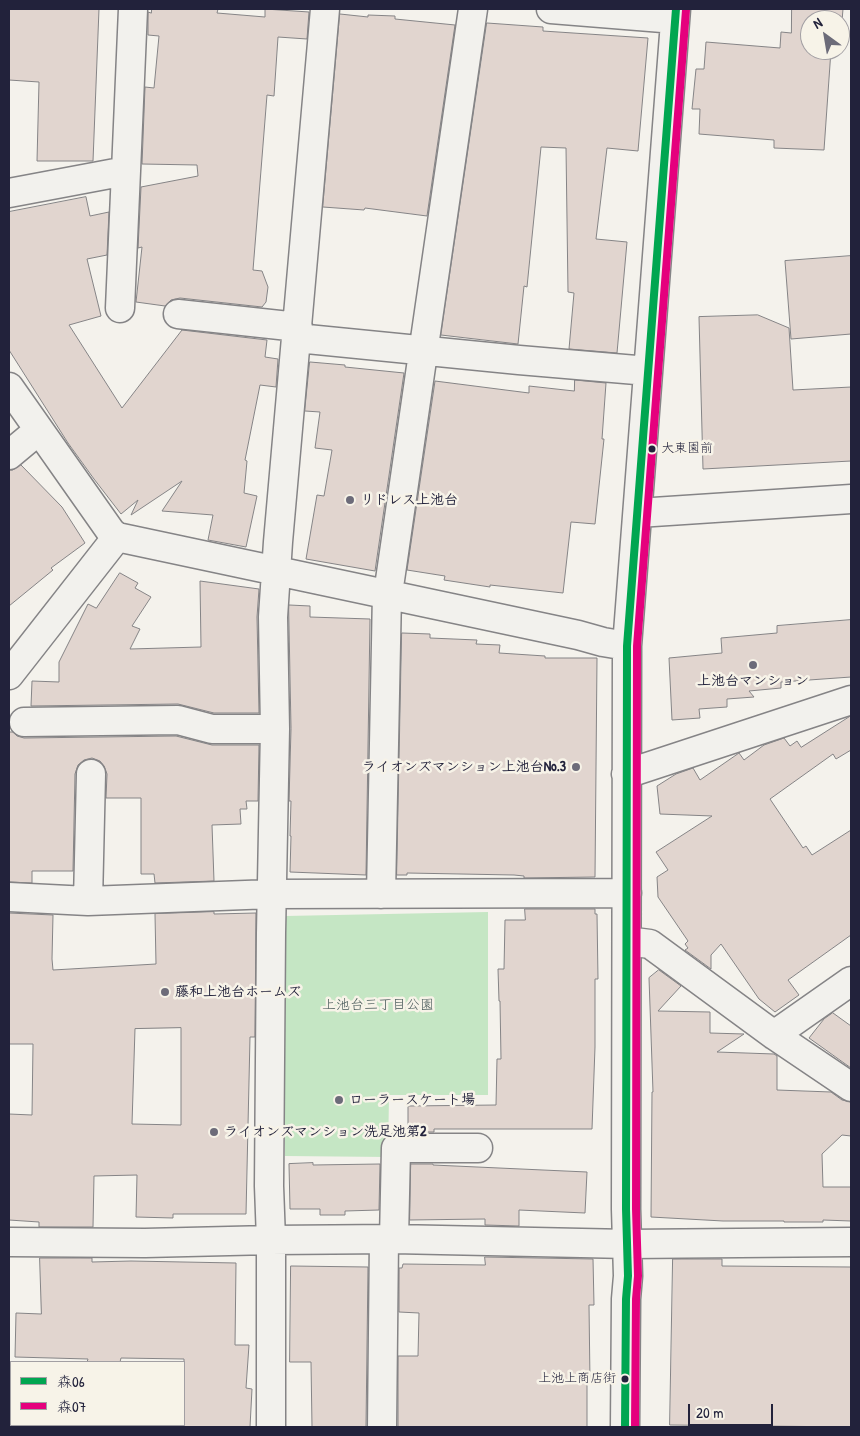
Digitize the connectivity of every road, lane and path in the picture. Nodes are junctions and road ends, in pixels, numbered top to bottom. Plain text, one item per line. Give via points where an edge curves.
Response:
1 (133, 9) edge
2 (325, 9) edge
3 (473, 9) edge
4 (551, 9) edge
5 (676, 14) edge
6 (126, 171) junction
7 (9, 193) edge
8 (120, 308) dead end
9 (178, 314) dead end
10 (297, 333) junction
11 (423, 351) junction
12 (648, 371) junction
13 (9, 387) edge
14 (39, 430) junction
15 (9, 455) edge
16 (851, 499) edge
17 (638, 513) junction
18 (117, 537) junction
19 (276, 570) junction
20 (387, 593) junction
21 (627, 646) junction
22 (9, 676) edge
23 (851, 700) edge
24 (24, 722) dead end
25 (275, 729) junction
26 (91, 774) dead end
27 (626, 774) junction
28 (272, 894) junction
29 (381, 894) junction
30 (627, 894) junction
31 (9, 897) edge
32 (88, 901) junction
33 (627, 941) junction
34 (851, 981) edge
35 (774, 1035) junction
36 (851, 1087) edge
37 (478, 1148) dead end
38 (389, 1239) junction
39 (271, 1240) junction
40 (9, 1242) edge
41 (851, 1242) edge
42 (628, 1244) junction
43 (271, 1427) edge
44 (382, 1427) edge
45 (624, 1427) edge

1 - 6 street
2 - 10 street
3 - 11 street
4 - 5 street
5 - 12 street
6 - 7 street
6 - 8 street
9 - 10 street
10 - 11 street
10 - 19 street
11 - 12 street
11 - 20 street
12 - 17 street
13 - 14 street
14 - 15 street
14 - 18 street
16 - 17 street
17 - 21 street
18 - 19 street
18 - 22 street
19 - 20 street
19 - 25 street via 273,617
20 - 21 street
20 - 29 street
21 - 27 street
23 - 27 street
24 - 25 street via 178,720 212,729
25 - 28 street
26 - 32 street
27 - 30 street
28 - 29 street
28 - 32 street
28 - 39 street
29 - 30 street
30 - 33 street
31 - 32 street
33 - 35 street via 650,944
33 - 42 street
34 - 35 street
35 - 36 street
37 - 38 street via 396,1148
38 - 39 street
38 - 42 street
38 - 44 street
39 - 40 street
39 - 43 street
41 - 42 street
42 - 45 street

